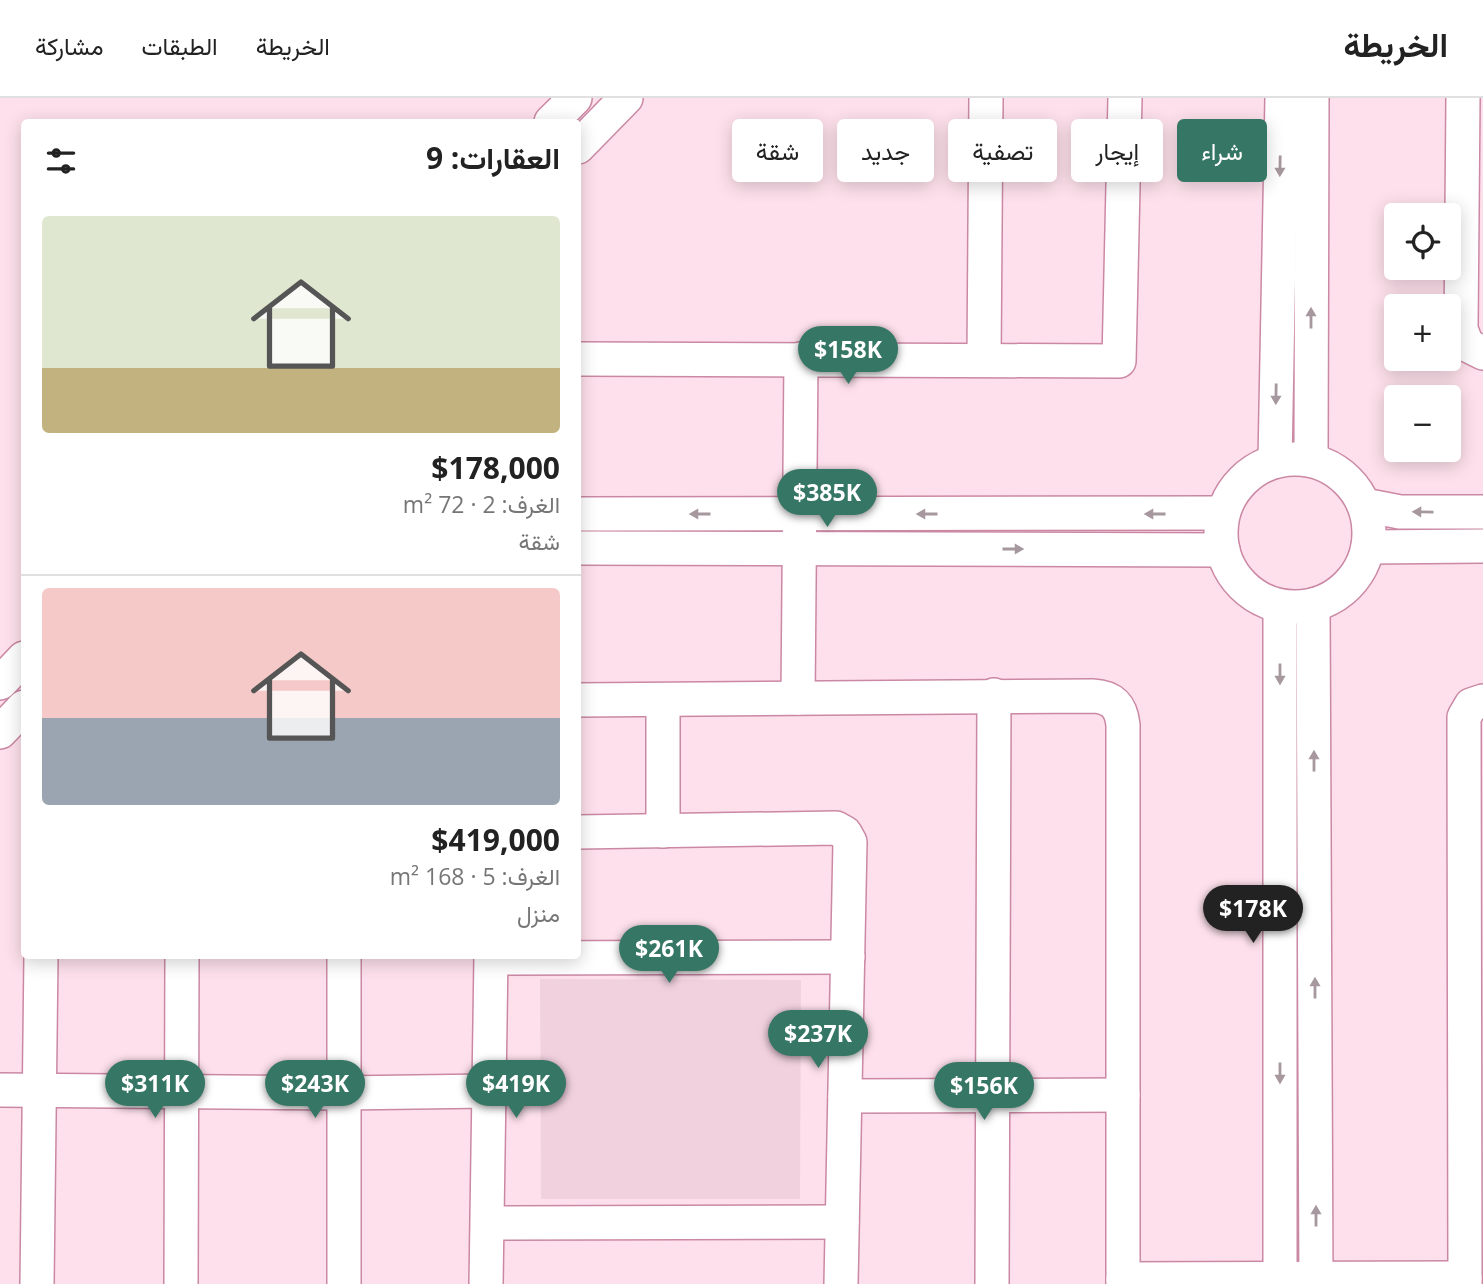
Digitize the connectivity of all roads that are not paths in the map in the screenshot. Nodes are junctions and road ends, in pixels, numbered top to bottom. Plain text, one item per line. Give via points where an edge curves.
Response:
1 (575, 98) edge
2 (626, 98) edge
3 (986, 98) edge
4 (1125, 98) edge
5 (1282, 98) edge
6 (1312, 98) edge
7 (1464, 98) edge
8 (554, 119) edge
9 (581, 144) edge
10 (1483, 353) edge
11 (581, 359) edge
12 (801, 359) junction
13 (984, 359) junction
14 (1311, 460) junction
15 (1275, 461) junction
16 (1364, 505) junction
17 (1483, 512) edge
18 (1223, 513) junction
19 (581, 514) edge
20 (800, 514) junction
21 (1483, 546) edge
22 (1368, 547) junction
23 (581, 548) edge
24 (800, 548) junction
25 (1223, 550) junction
26 (1314, 605) junction
27 (1280, 606) junction
28 (994, 695) junction
29 (799, 698) junction
30 (581, 700) edge
31 (663, 700) junction
32 (1483, 701) edge
33 (21, 710) edge
34 (0, 732) edge
35 (663, 831) junction
36 (581, 832) edge
37 (1474, 838) edge
38 (581, 957) edge
39 (848, 957) junction
40 (41, 959) edge
41 (182, 959) edge
42 (344, 959) edge
43 (491, 959) edge
44 (40, 1089) junction
45 (0, 1090) edge
46 (182, 1091) junction
47 (489, 1091) junction
48 (342, 1093) junction
49 (993, 1095) junction
50 (1124, 1095) junction
51 (845, 1096) junction
52 (842, 1222) junction
53 (488, 1223) junction
54 (1474, 1233) edge
55 (1280, 1281) edge
56 (1316, 1281) edge
57 (1465, 1281) edge
58 (1123, 1282) edge
59 (37, 1284) edge
60 (181, 1284) edge
61 (344, 1284) edge
62 (486, 1284) edge
63 (841, 1284) edge
64 (992, 1284) edge

1 - 8 street
2 - 9 street
3 - 13 street
4 - 13 street via 1119,361
5 -> 15 street
14 -> 6 street
7 - 10 street via 1461,329 1467,345
11 - 12 street
12 - 13 street
12 - 20 street
14 - 15 street
14 - 16 street via 1343,476
15 - 18 street via 1248,475
17 -> 16 street via 1411,512
16 - 22 street
18 -> 20 street
18 - 25 street
20 -> 19 street
20 - 24 street
21 - 22 street
22 - 26 street via 1355,578
23 - 24 street
24 -> 25 street
24 - 29 street
25 - 27 street via 1238,580 1264,601
26 - 27 street
56 -> 26 street
27 -> 55 street
28 - 29 street
28 - 49 street
28 - 50 street via 1105,696 1122,713
29 - 31 street
30 - 31 street
31 - 35 street
32 - 37 street via 1471,705 1464,717
33 - 34 street
35 - 36 street
35 - 39 street via 836,828 845,833 850,842
37 - 54 street
38 - 39 street
39 - 51 street
40 - 44 street
41 - 46 street
42 - 48 street
43 - 47 street
44 - 45 street
44 - 46 street
44 - 59 street
46 - 48 street
46 - 60 street
47 - 48 street
47 - 53 street
48 - 61 street
49 - 50 street
49 - 51 street
49 - 64 street
50 - 58 street
51 - 52 street
52 - 53 street
52 - 63 street
53 - 62 street
54 - 57 street
55 - 56 street
55 - 58 street
56 - 57 street

